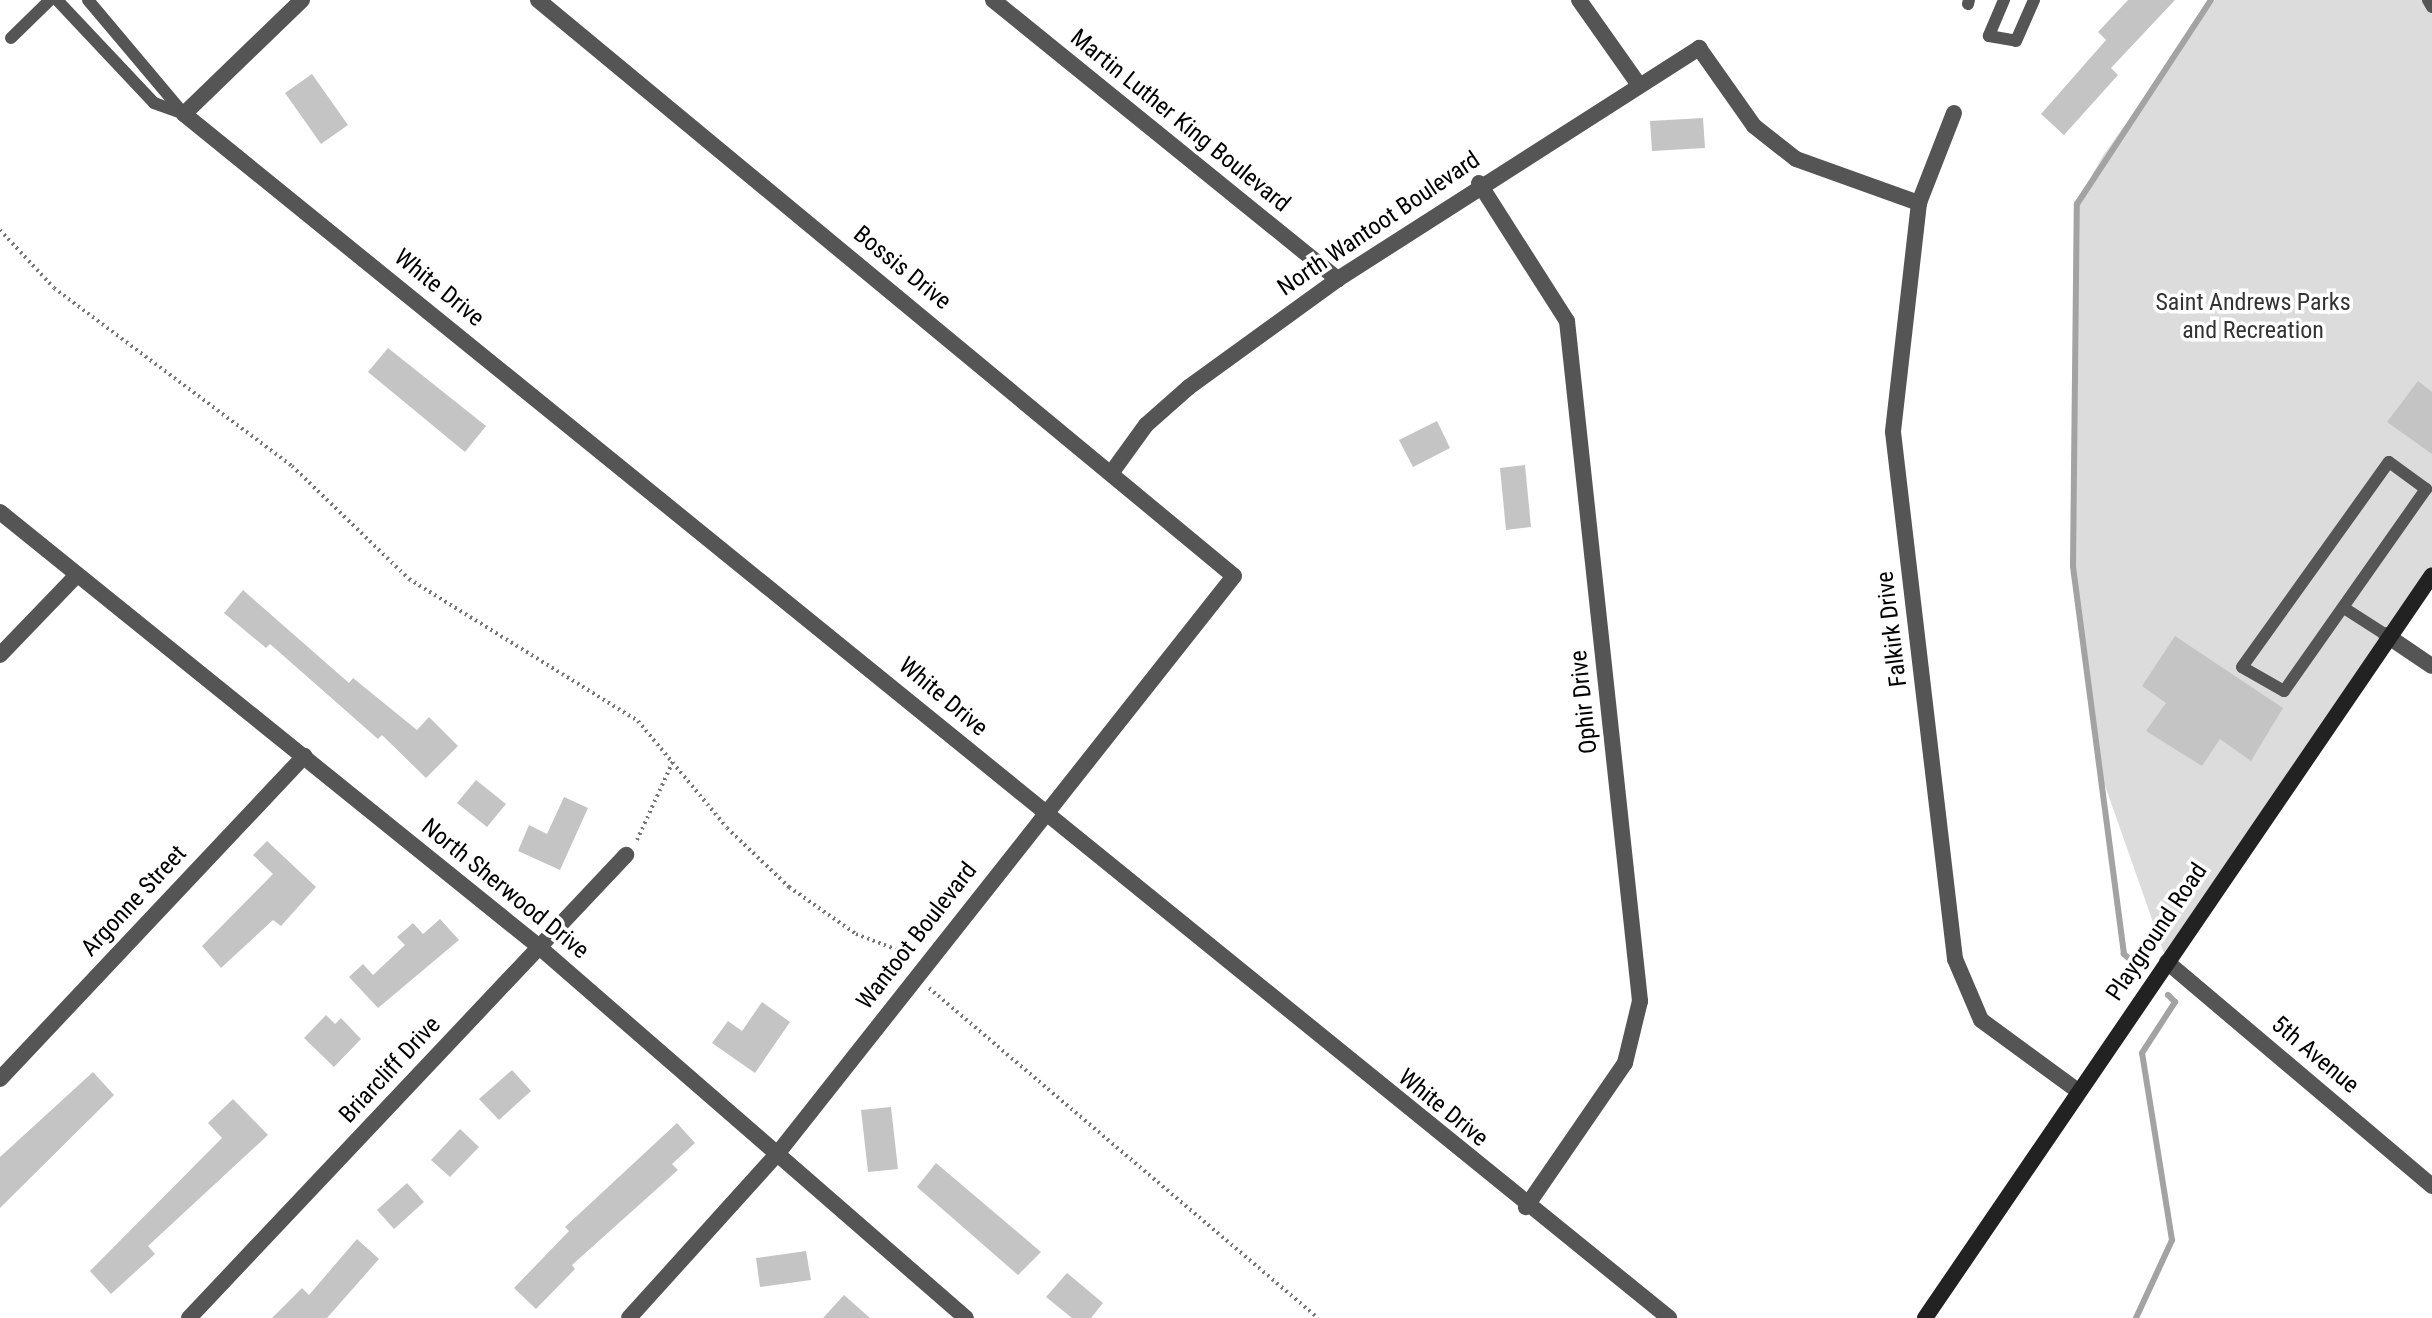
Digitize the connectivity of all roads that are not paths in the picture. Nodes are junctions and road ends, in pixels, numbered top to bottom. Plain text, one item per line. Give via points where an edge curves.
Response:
1 (50, 0) edge
2 (57, 0) edge
3 (88, 0) edge
4 (302, 0) edge
5 (538, 0) edge
6 (993, 0) edge
7 (1579, 0) edge
8 (2004, 0) edge
9 (2034, 0) edge
10 (2428, 0) edge
11 (2432, 7) edge
12 (11, 38) dead end
13 (1639, 85) junction
14 (1954, 113) dead end
15 (184, 114) junction
16 (1479, 183) junction
17 (1919, 203) junction
18 (1338, 279) junction
19 (1112, 472) junction
20 (0, 512) edge
21 (77, 575) junction
22 (2432, 575) edge
23 (1234, 576) joint
24 (2344, 608) junction
25 (2386, 635) junction
26 (0, 655) edge
27 (2432, 666) edge
28 (304, 756) junction
29 (1043, 812) junction
30 (626, 855) road end
31 (538, 946) junction
32 (2167, 962) junction
33 (0, 1079) edge
34 (2078, 1091) junction
35 (778, 1153) junction
36 (2432, 1186) edge
37 (1526, 1207) junction
38 (189, 1318) edge
39 (629, 1318) edge
40 (966, 1318) edge
41 (1669, 1318) edge
42 (1925, 1318) edge

1 - 12 lane
2 - 15 lane via 154,103
3 - 15 lane
4 - 15 street
5 - 19 street, Bossis Drive
6 - 18 street, Martin Luther King Boulevard
7 - 13 street
8 - 9 lane via 1989,36 2016,41
10 - 11 lane
13 - 16 street, North Wantoot Boulevard
13 - 17 street, North Wantoot Boulevard via 1699,48 1754,126 1796,159
14 - 17 street, Falkirk Drive
15 - 29 street, White Drive via 804,611
16 - 18 street, North Wantoot Boulevard
16 - 37 street, Ophir Drive via 1567,321 1640,1001 1625,1063
17 - 34 street, Falkirk Drive via 1893,432 1955,959 1981,1020
18 - 19 street, North Wantoot Boulevard via 1189,387 1146,425
19 - 23 street, Bossis Drive
20 - 21 street, North Sherwood Drive
21 - 26 street
21 - 28 street, North Sherwood Drive
22 - 25 main road, Playground Road
23 - 29 street, Wantoot Boulevard
24 - 24 lane via 2426,489 2389,462 2242,667 2284,691
24 - 25 lane
25 - 27 street
25 - 32 main road, Playground Road
28 - 31 street, North Sherwood Drive
28 - 33 street, Argonne Street
29 - 35 street, Wantoot Boulevard
29 - 37 street, White Drive
30 - 31 street, Briarcliff Drive
31 - 35 street, North Sherwood Drive
31 - 38 street, Briarcliff Drive
32 - 34 main road, Playground Road
32 - 36 street, 5th Avenue
34 - 42 main road, Playground Road
35 - 39 street, Wantoot Boulevard
35 - 40 street, North Sherwood Drive
37 - 41 street, White Drive

